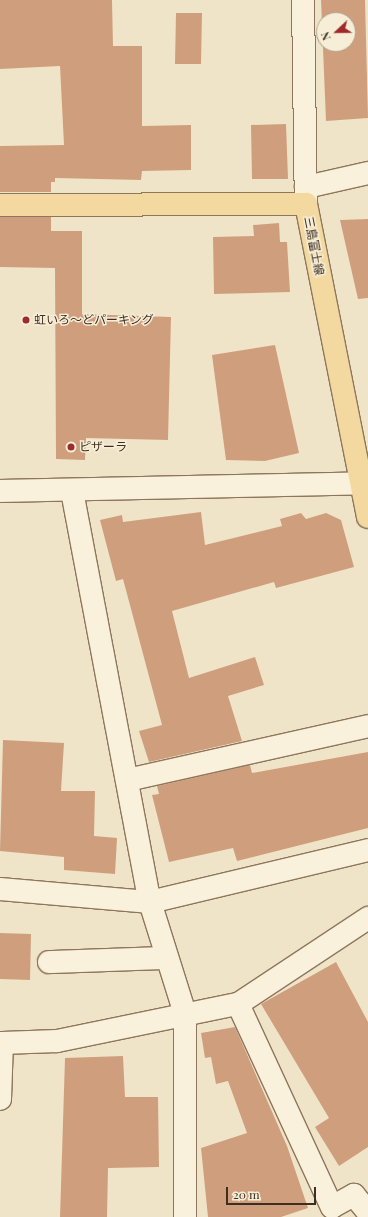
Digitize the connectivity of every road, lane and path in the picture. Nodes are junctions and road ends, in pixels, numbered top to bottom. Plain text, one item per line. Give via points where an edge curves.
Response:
1 (303, 0) edge
2 (368, 173) edge
3 (306, 196) junction
4 (0, 205) edge
5 (365, 483) edge
6 (0, 491) edge
7 (72, 491) junction
8 (368, 517) edge
9 (368, 726) edge
10 (127, 780) junction
11 (368, 850) edge
12 (0, 889) edge
13 (150, 902) junction
14 (368, 918) edge
15 (166, 958) junction
16 (49, 962) dead end
17 (238, 1004) junction
18 (185, 1014) junction
19 (1, 1043) edge
20 (0, 1099) edge
21 (333, 1212) edge
22 (368, 1212) edge
23 (185, 1217) edge

1 - 3 street
2 - 3 street
3 - 4 main road, 三島富士線
3 - 5 main road, 三島富士線
5 - 7 street
5 - 8 main road, 三島富士線
6 - 7 street
7 - 10 street
9 - 10 street
10 - 13 street
11 - 13 street
12 - 13 street
13 - 15 street
14 - 17 street
15 - 16 street
15 - 18 street
17 - 18 street
17 - 21 street
18 - 19 street via 57,1041
18 - 23 street
19 - 20 street
21 - 22 street via 354,1195

